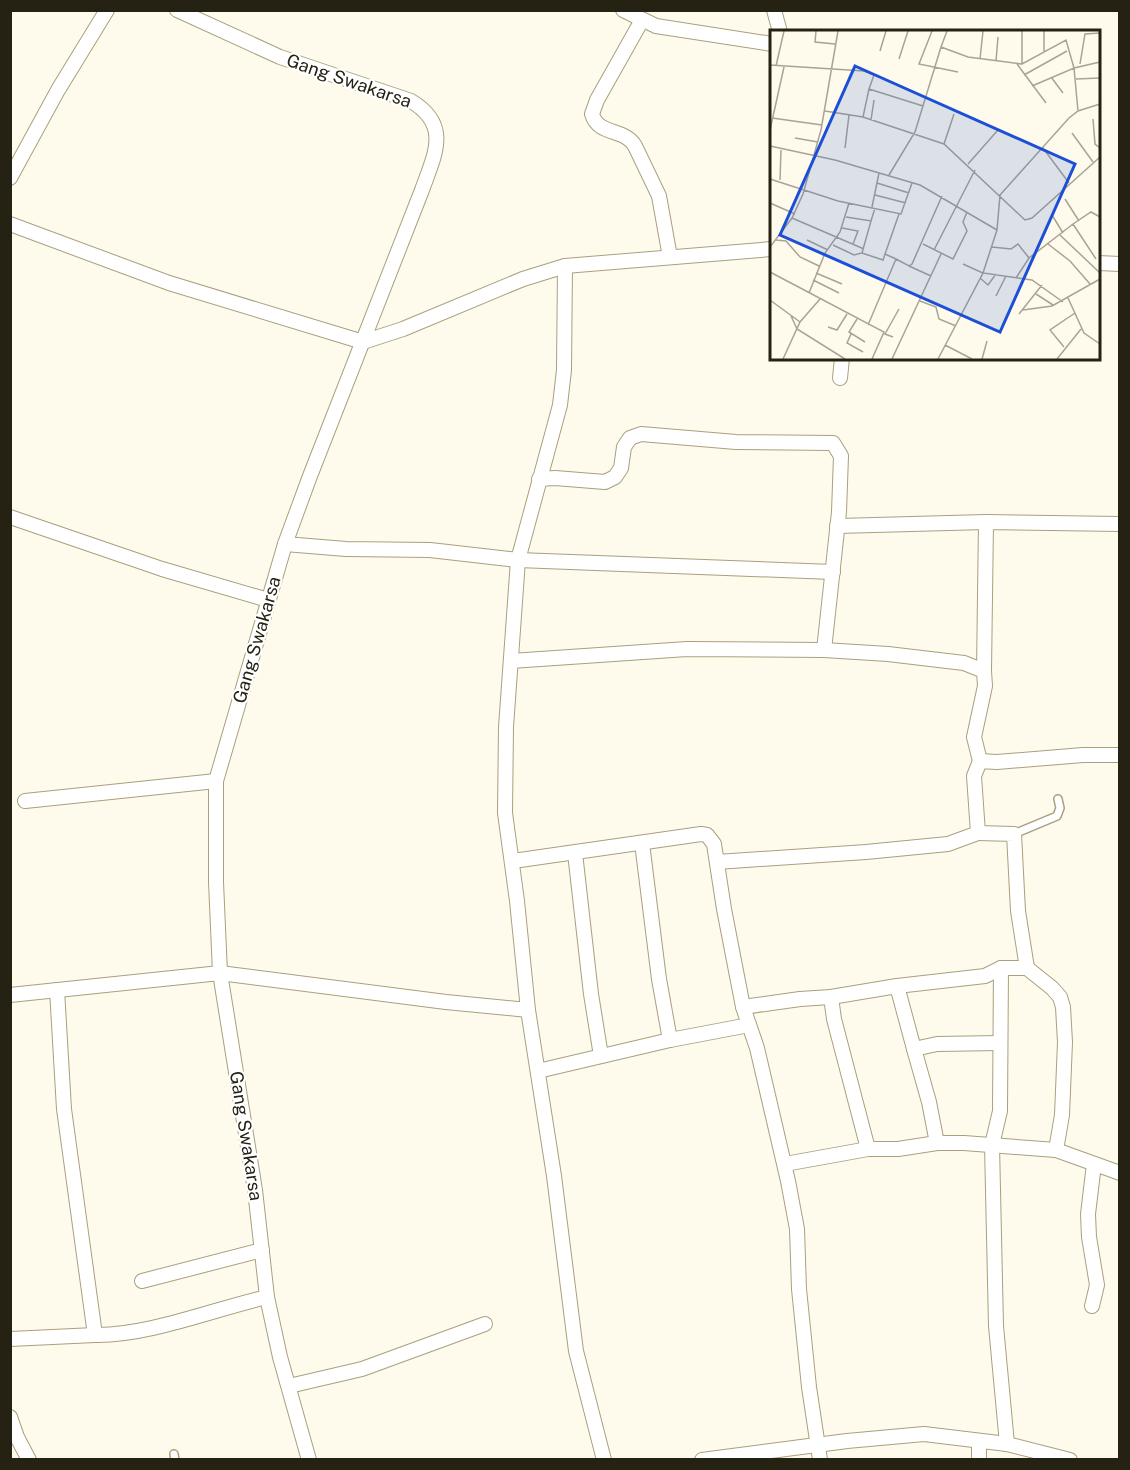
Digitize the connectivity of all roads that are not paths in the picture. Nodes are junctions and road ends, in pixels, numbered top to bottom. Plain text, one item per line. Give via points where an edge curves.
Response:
1 (107, 10) edge
2 (177, 10) edge
3 (623, 10) edge
4 (774, 10) edge
5 (642, 20) junction
6 (779, 30) edge
7 (770, 44) edge
8 (10, 178) edge
9 (10, 224) edge
10 (770, 249) edge
11 (670, 257) junction
12 (1100, 263) edge
13 (1119, 264) edge
14 (565, 266) junction
15 (363, 342) junction
16 (842, 360) edge
17 (840, 378) dead end
18 (539, 479) junction
19 (10, 517) edge
20 (986, 522) junction
21 (1119, 524) edge
22 (837, 526) junction
23 (285, 544) junction
24 (518, 560) junction
25 (833, 572) junction
26 (268, 600) junction
27 (824, 650) junction
28 (511, 661) junction
29 (984, 671) junction
30 (1119, 755) edge
31 (980, 761) junction
32 (216, 781) junction
33 (1058, 799) dead end
34 (25, 801) dead end
35 (978, 833) junction
36 (1014, 834) junction
37 (642, 843) junction
38 (575, 854) junction
39 (513, 861) junction
40 (717, 862) junction
41 (1001, 968) junction
42 (1027, 968) junction
43 (220, 973) junction
44 (897, 986) junction
45 (57, 990) junction
46 (10, 995) edge
47 (831, 998) junction
48 (743, 1007) junction
49 (528, 1010) junction
50 (749, 1025) junction
51 (670, 1040) junction
52 (1000, 1043) junction
53 (914, 1049) junction
54 (601, 1056) junction
55 (538, 1071) junction
56 (937, 1143) junction
57 (993, 1145) junction
58 (868, 1149) junction
59 (1056, 1150) junction
60 (784, 1164) junction
61 (1094, 1164) junction
62 (1119, 1173) edge
63 (262, 1250) junction
64 (142, 1281) dead end
65 (267, 1297) junction
66 (1092, 1306) dead end
67 (485, 1324) dead end
68 (95, 1335) junction
69 (10, 1340) edge
70 (289, 1386) junction
71 (10, 1417) edge
72 (979, 1441) junction
73 (1008, 1444) junction
74 (818, 1445) junction
75 (29, 1460) edge
76 (309, 1460) edge
77 (604, 1460) edge
78 (702, 1460) edge
79 (820, 1460) edge
80 (979, 1460) edge
81 (1070, 1460) edge

1 - 8 street
2 - 15 street, Gang Swakarsa via 280,57 411,101 425,109 433,120 438,137 435,154
3 - 5 street
4 - 6 street
5 - 7 street via 687,32
5 - 11 street via 592,114 601,128 627,136 635,146 659,196
9 - 15 street via 169,283
10 - 11 street
11 - 14 street
12 - 13 street
14 - 15 street
14 - 18 street via 560,405
15 - 23 street, Gang Swakarsa
16 - 17 street
18 - 22 street via 605,482 621,468 624,447 630,438 641,435 736,442 833,442 841,456
18 - 24 street
19 - 26 street
20 - 21 street
20 - 22 street
20 - 29 street
22 - 25 street
23 - 24 street via 430,550
23 - 26 street, Gang Swakarsa
24 - 25 street
24 - 28 street
25 - 27 street
26 - 32 street, Gang Swakarsa
27 - 28 street via 687,649
27 - 29 street via 964,663
28 - 39 street via 505,813
29 - 31 street via 985,686 974,737
30 - 31 street
31 - 35 street via 974,776
32 - 34 street
32 - 43 street, Gang Swakarsa
33 - 36 lane via 1057,816
35 - 36 street
35 - 40 street via 948,844
36 - 42 street via 1018,911
37 - 38 street
37 - 40 street via 701,834 714,844
37 - 51 street
38 - 39 street
38 - 54 street
39 - 49 street
40 - 48 street
41 - 42 street
41 - 44 street via 985,976
41 - 52 street
42 - 59 street via 1052,988 1063,1007 1062,1115
43 - 45 street
43 - 49 street
43 - 63 street, Gang Swakarsa
44 - 47 street
44 - 53 street
45 - 46 street
45 - 68 street via 64,1109
47 - 48 street
47 - 58 street
48 - 50 street
49 - 55 street
50 - 51 street
50 - 60 street
51 - 54 street
52 - 53 street via 937,1044
52 - 57 street via 1000,1111
53 - 56 street
54 - 55 street
55 - 77 street via 576,1351
56 - 57 street
56 - 58 street
57 - 59 street
57 - 73 street via 996,1326
58 - 60 street
59 - 61 street
60 - 74 street via 797,1229 800,1300
61 - 62 street
61 - 66 street via 1088,1214 1097,1285
63 - 64 street
63 - 65 street, Gang Swakarsa
65 - 68 street via 137,1331
65 - 70 street, Gang Swakarsa
67 - 70 street via 362,1369
68 - 69 street
70 - 76 street, Gang Swakarsa
71 - 75 street
72 - 73 street
72 - 74 street via 924,1434
72 - 80 street
73 - 81 street
74 - 78 street
74 - 79 street

